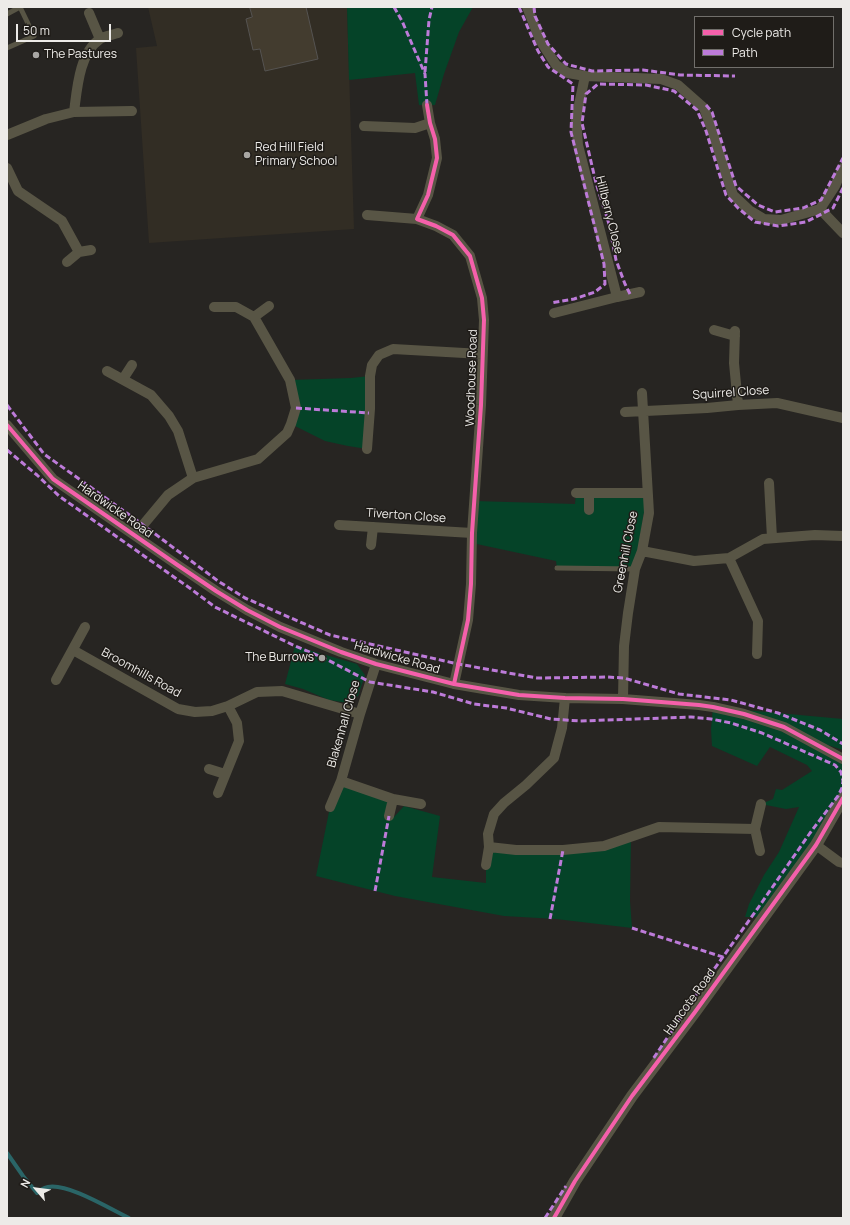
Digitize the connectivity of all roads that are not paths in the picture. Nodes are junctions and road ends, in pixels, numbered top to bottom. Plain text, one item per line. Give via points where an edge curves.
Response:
1 (527, 7) edge
2 (89, 13) dead end
3 (7, 14) edge
4 (118, 33) dead end
5 (100, 39) junction
6 (7, 48) edge
7 (585, 76) junction
8 (427, 105) dead end
9 (132, 111) dead end
10 (74, 112) junction
11 (430, 123) junction
12 (364, 126) dead end
13 (7, 135) edge
14 (7, 168) edge
15 (843, 168) edge
16 (820, 209) junction
17 (367, 215) dead end
18 (417, 219) junction
19 (843, 233) edge
20 (77, 248) junction
21 (91, 250) dead end
22 (67, 262) dead end
23 (640, 292) dead end
24 (617, 297) junction
25 (269, 306) dead end
26 (214, 307) dead end
27 (554, 313) dead end
28 (254, 317) junction
29 (714, 330) dead end
30 (482, 354) junction
31 (132, 365) dead end
32 (107, 371) dead end
33 (123, 379) junction
34 (642, 393) dead end
35 (738, 405) junction
36 (643, 411) junction
37 (625, 412) dead end
38 (843, 418) edge
39 (7, 425) edge
40 (367, 449) dead end
41 (193, 478) junction
42 (770, 483) dead end
43 (576, 493) dead end
44 (589, 493) junction
45 (647, 493) junction
46 (589, 510) dead end
47 (338, 525) dead end
48 (373, 527) junction
49 (472, 533) junction
50 (136, 536) junction
51 (843, 536) edge
52 (772, 538) junction
53 (371, 545) dead end
54 (642, 551) junction
55 (729, 558) junction
56 (557, 568) dead end
57 (635, 570) junction
58 (85, 627) dead end
59 (73, 650) junction
60 (758, 654) dead end
61 (376, 664) junction
62 (56, 680) dead end
63 (454, 684) junction
64 (565, 698) junction
65 (623, 699) junction
66 (228, 706) junction
67 (360, 714) junction
68 (843, 758) edge
69 (209, 769) dead end
70 (225, 774) junction
71 (341, 781) junction
72 (218, 793) dead end
73 (843, 798) edge
74 (393, 799) junction
75 (421, 804) dead end
76 (761, 804) dead end
77 (330, 807) dead end
78 (389, 816) dead end
79 (754, 829) junction
80 (816, 845) junction
81 (489, 847) junction
82 (760, 851) dead end
83 (843, 863) edge
84 (486, 865) dead end
85 (554, 1218) edge

1 - 7 street via 540,40 556,65 568,73
2 - 5 street
3 - 6 lane via 20,7 34,36
4 - 5 street
5 - 10 street via 89,50 79,75
7 - 16 street via 661,79 678,85 704,108 733,195 749,210 764,219 781,220
7 - 24 street, Hillberry Close via 576,119 578,145
8 - 11 street
9 - 10 street
10 - 13 street via 46,119
11 - 12 street via 415,128
11 - 18 street via 437,158 428,195
14 - 20 street via 18,191 62,221
15 - 16 street
16 - 19 street
17 - 18 street, Woodhouse Road
18 - 30 street, Woodhouse Road via 453,235 470,256 482,298
20 - 21 street
20 - 22 street
23 - 24 street
24 - 27 street
25 - 28 street
26 - 28 street via 236,307
28 - 41 street via 290,380 296,408 291,424 287,433 258,459
29 - 35 street via 735,333 734,363
30 - 40 street via 393,349 380,355 372,365 370,376
30 - 49 street, Woodhouse Road via 481,412
31 - 33 street
32 - 33 street
33 - 41 street via 151,396 170,416 178,431
34 - 36 street, Greenhill Close
35 - 36 street, Squirrel Close
35 - 38 street, Squirrel Close via 777,403
36 - 37 street, Squirrel Close
36 - 45 street, Greenhill Close
39 - 50 street, Hardwicke Road via 53,479
41 - 50 street via 168,495
42 - 52 street
43 - 44 street
44 - 45 street
44 - 46 street
45 - 54 street, Greenhill Close via 649,513
47 - 48 street, Tiverton Close
48 - 49 street, Tiverton Close
48 - 53 street
49 - 63 street, Woodhouse Road via 468,620
50 - 61 street, Hardwicke Road via 198,580 247,610 280,627
51 - 52 street
52 - 55 street via 763,539
54 - 55 street via 694,561
54 - 57 street, Greenhill Close
55 - 60 street via 758,621
56 - 57 lane
57 - 65 street, Greenhill Close via 624,646
58 - 59 street
59 - 62 street
59 - 66 street, Broomhills Road via 178,708 212,712
61 - 63 street, Hardwicke Road
61 - 67 street, Blakenhall Close
63 - 64 street, Hardwicke Road via 519,695
64 - 65 street, Hardwicke Road
64 - 81 street via 562,728 554,758 494,814 488,834
65 - 68 street, Hardwicke Road via 699,705 744,714 784,727
66 - 67 street, Broomhills Road via 257,692 282,691
66 - 70 street via 237,723 239,741
67 - 71 street, Blakenhall Close
69 - 70 street
70 - 72 street
71 - 74 street, Blakenhall Close
71 - 77 street
73 - 80 street, Huncote Road
74 - 75 street, Blakenhall Close
74 - 78 street
76 - 79 street
79 - 81 street via 659,827 604,846 563,850
79 - 82 street
80 - 83 street
80 - 85 street, Huncote Road via 632,1096 575,1181
81 - 84 street

